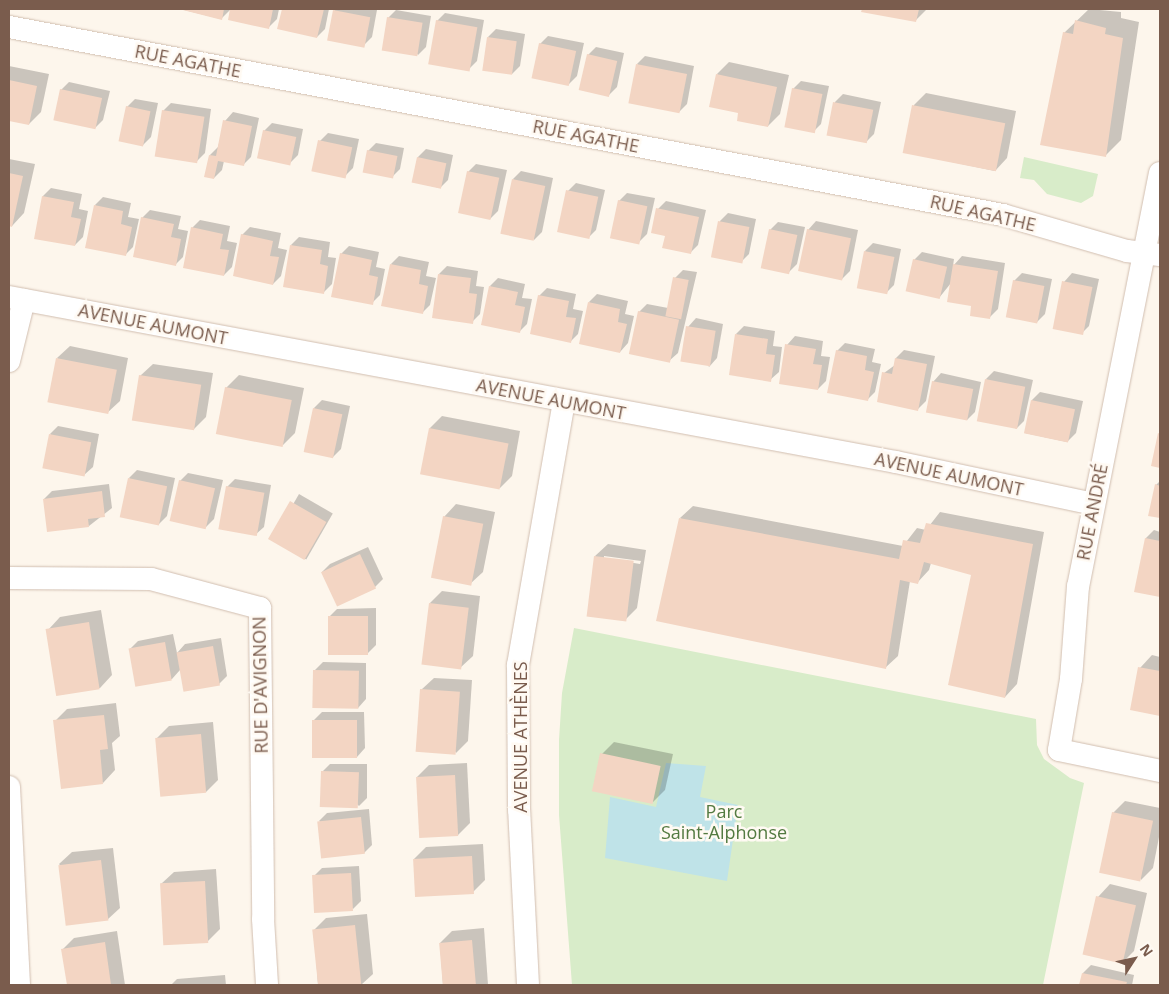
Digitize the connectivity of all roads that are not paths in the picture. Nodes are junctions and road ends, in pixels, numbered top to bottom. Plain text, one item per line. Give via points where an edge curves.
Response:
1 (9, 26) edge
2 (1160, 173) edge
3 (1153, 254) edge
4 (16, 298) edge
5 (9, 361) edge
6 (564, 402) junction
7 (1094, 504) junction
8 (9, 578) edge
9 (1160, 771) edge
10 (9, 787) edge
11 (19, 985) edge
12 (267, 985) edge
13 (528, 985) edge

1 - 3 street, RUE AGATHE via 1003,215 1127,251
2 - 3 street, RUE ANDRÉ
3 - 7 street, RUE ANDRÉ
4 - 5 street
4 - 6 street, AVENUE AUMONT
6 - 7 street, AVENUE AUMONT via 896,462
6 - 13 street, AVENUE ATHÈNES via 518,665 519,810
7 - 9 street, RUE ANDRÉ via 1078,586 1072,679 1059,750
8 - 12 street, RUE D'AVIGNON via 151,579 260,608 262,919
10 - 11 street

